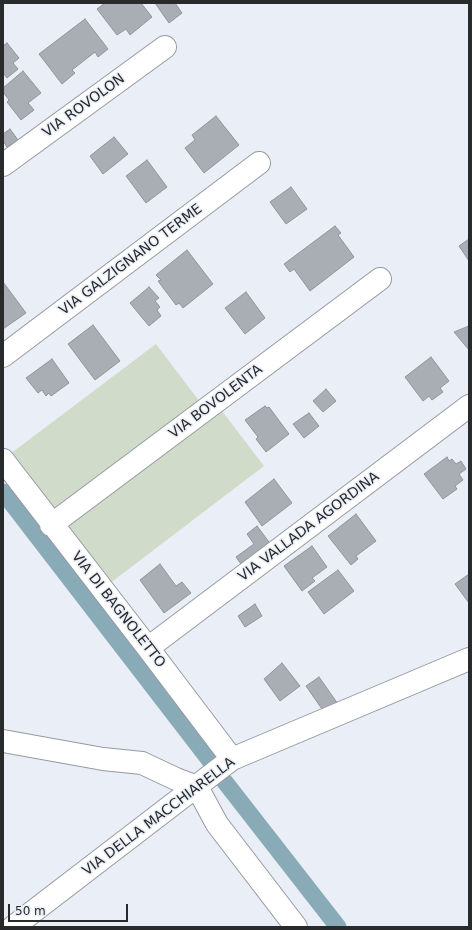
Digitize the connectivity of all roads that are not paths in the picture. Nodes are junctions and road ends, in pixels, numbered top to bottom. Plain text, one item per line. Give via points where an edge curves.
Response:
1 (165, 47) dead end
2 (260, 164) dead end
3 (3, 165) edge
4 (380, 279) dead end
5 (3, 356) edge
6 (469, 406) edge
7 (3, 460) edge
8 (52, 525) junction
9 (148, 648) junction
10 (469, 659) edge
11 (3, 741) edge
12 (232, 759) junction
13 (196, 787) junction
14 (13, 927) edge
15 (296, 927) edge

1 - 3 street, VIA ROVOLON
2 - 5 street, VIA GALZIGNANO TERME
4 - 8 street, VIA BOVOLENTA
6 - 9 street, VIA VALLADA AGORDINA
7 - 8 street, VIA DI BAGNOLETTO
8 - 9 street, VIA DI BAGNOLETTO
9 - 12 street, VIA DI BAGNOLETTO
10 - 12 street, VIA DELLA MACCHIARELLA
11 - 13 street via 103,759 142,763
12 - 13 street, VIA DELLA MACCHIARELLA
13 - 14 street, VIA DELLA MACCHIARELLA
13 - 15 street via 217,824

